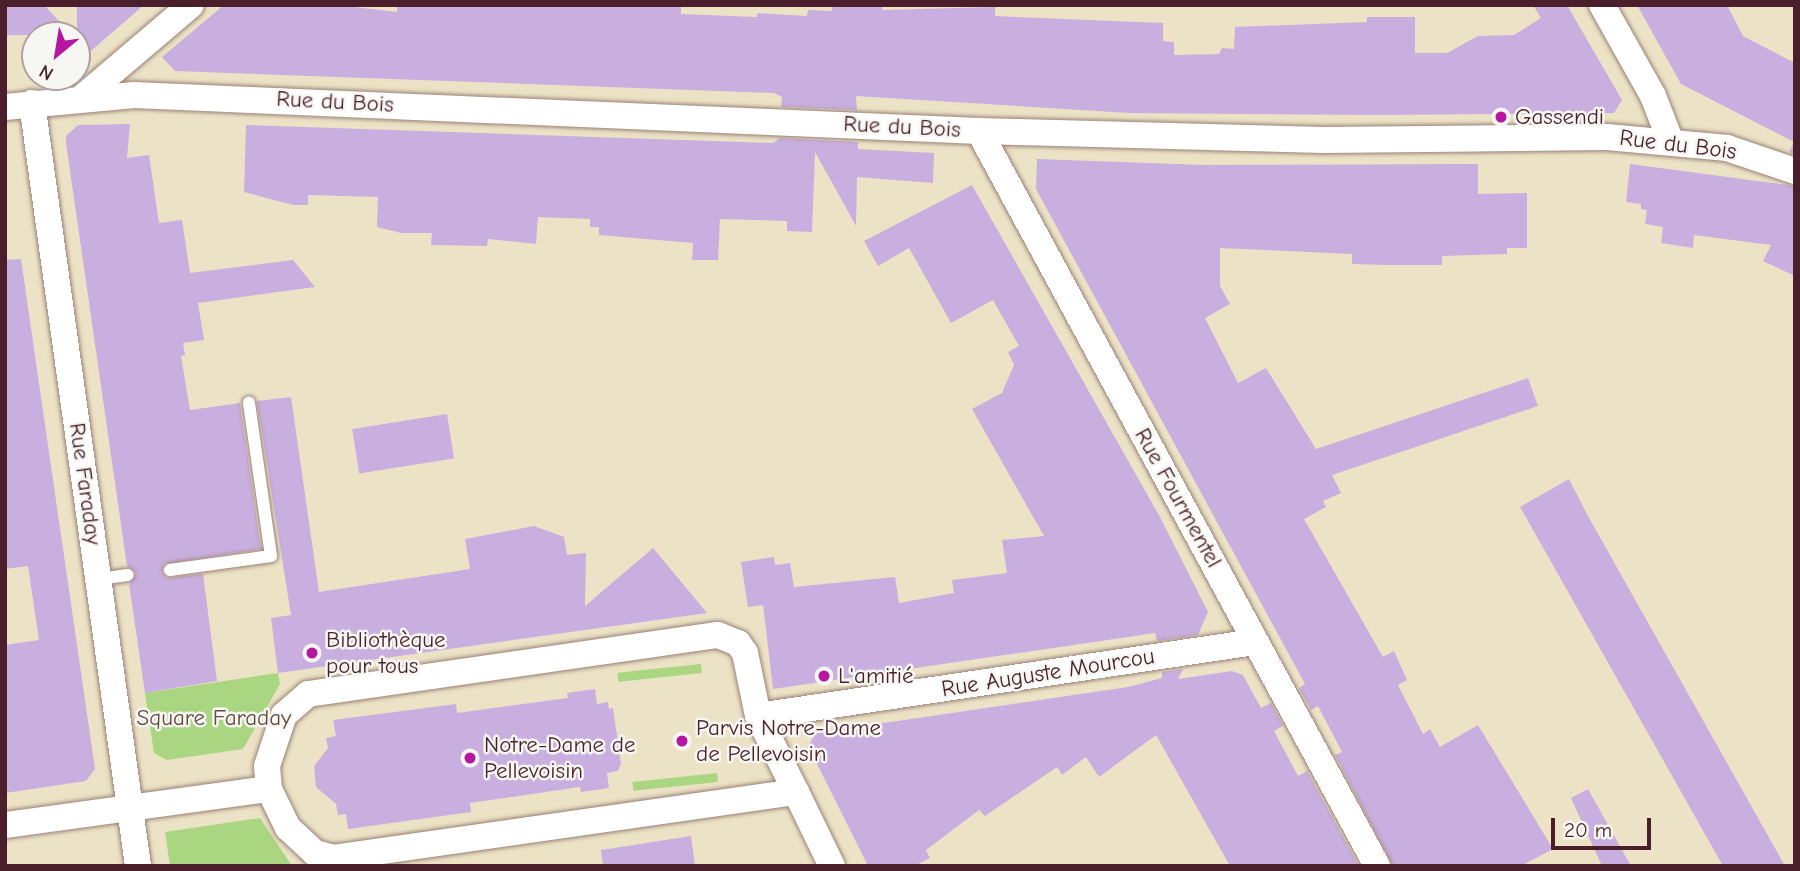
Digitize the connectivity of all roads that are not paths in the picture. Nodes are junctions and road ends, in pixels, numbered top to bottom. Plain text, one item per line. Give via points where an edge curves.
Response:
1 (191, 5) edge
2 (1602, 5) edge
3 (84, 96) junction
4 (32, 103) junction
5 (5, 107) edge
6 (979, 131) junction
7 (1671, 142) junction
8 (1795, 171) edge
9 (248, 404) dead end
10 (170, 570) dead end
11 (128, 575) dead end
12 (99, 579) junction
13 (1255, 642) junction
14 (758, 716) junction
15 (269, 789) junction
16 (796, 792) junction
17 (130, 808) junction
18 (5, 825) edge
19 (138, 866) edge
20 (832, 866) edge
21 (1377, 866) edge

1 - 3 street
2 - 7 street via 1654,96
3 - 4 street, Rue du Bois
3 - 6 street, Rue du Bois via 261,99
4 - 5 street, Rue du Bois
4 - 12 street, Rue Faraday
6 - 7 street, Rue du Bois via 1324,140 1607,137
6 - 13 street, Rue Fourmentel
7 - 8 street, Rue du Bois via 1727,148
9 - 10 lane via 271,556
11 - 12 lane
12 - 17 street, Rue Faraday
13 - 14 street, Rue Auguste Mourcou
13 - 21 street, Rue Fourmentel
14 - 15 street via 745,653 738,643 718,635 308,694 291,706 278,729 267,766
14 - 16 street
15 - 16 street via 276,810 301,842 315,853 334,858
15 - 17 street
16 - 20 street
17 - 18 street
17 - 19 street, Rue Faraday

